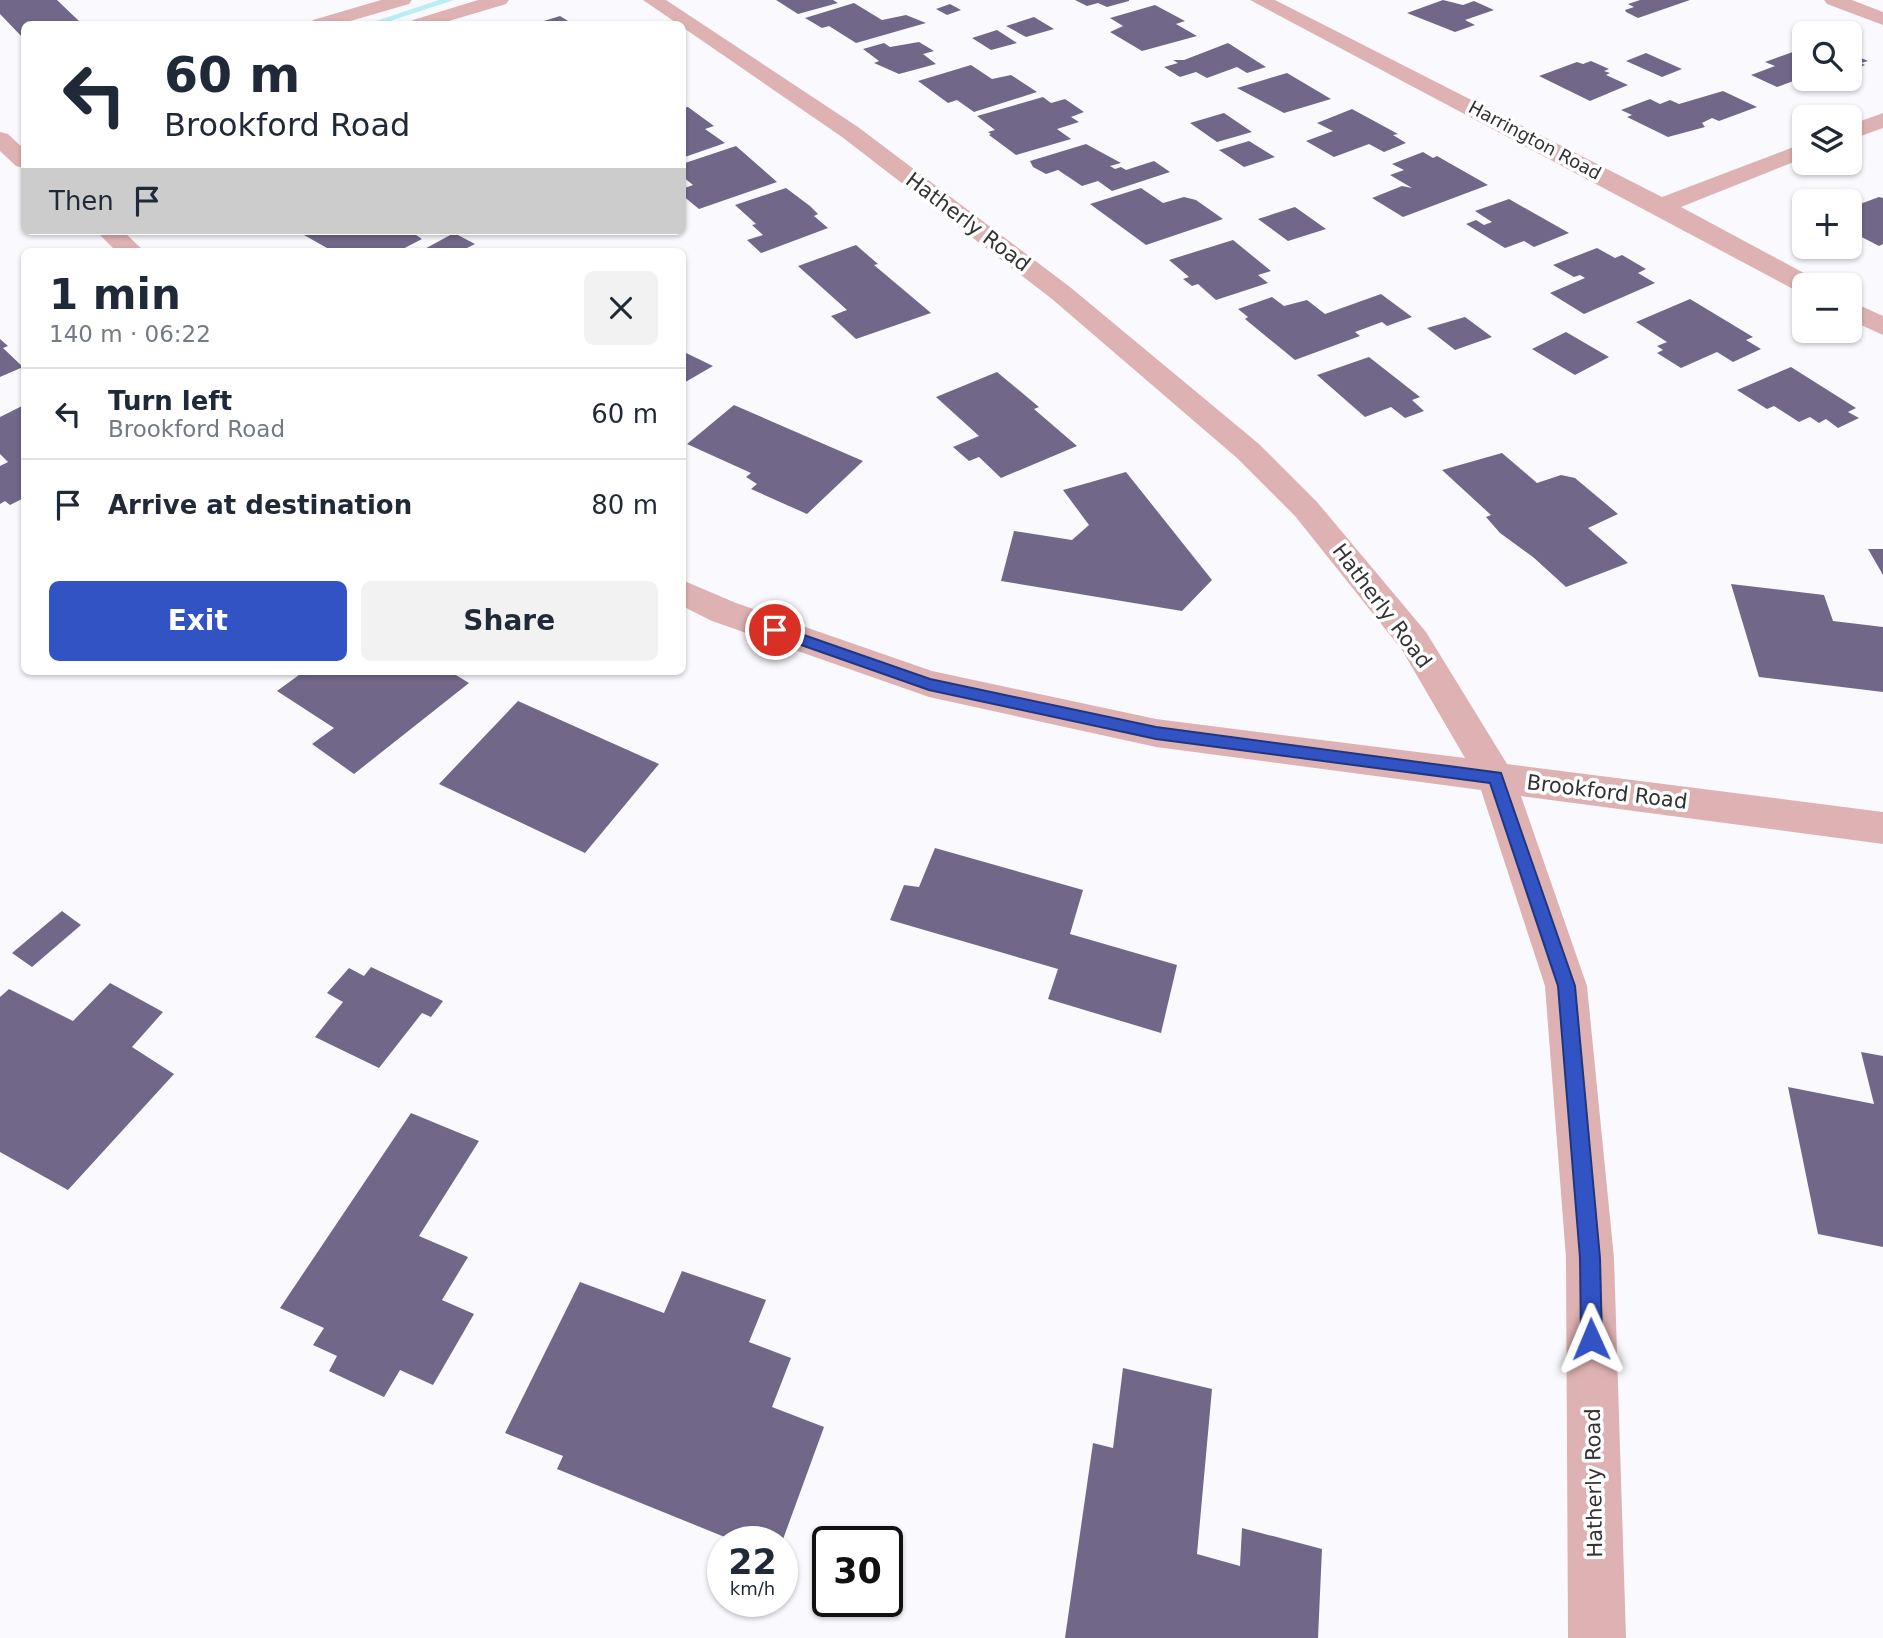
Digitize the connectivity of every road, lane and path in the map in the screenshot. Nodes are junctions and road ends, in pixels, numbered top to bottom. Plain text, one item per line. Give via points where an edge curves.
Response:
1 (402, 0) edge
2 (499, 0) edge
3 (653, 0) edge
4 (1260, 0) edge
5 (1834, 0) edge
6 (1883, 19) edge
7 (330, 21) edge
8 (430, 21) edge
9 (684, 21) edge
10 (686, 22) edge
11 (1883, 120) edge
12 (1862, 128) edge
13 (4, 132) edge
14 (1792, 155) edge
15 (17, 160) edge
16 (1661, 206) junction
17 (113, 235) edge
18 (127, 248) edge
19 (1792, 277) edge
20 (1862, 316) edge
21 (1883, 327) edge
22 (686, 594) edge
23 (1496, 778) junction
24 (1883, 828) edge
25 (1597, 1638) edge

1 - 7 street
2 - 8 street
3 - 9 street, Hatherly Road
4 - 16 street, Harrington Road
5 - 6 street
10 - 23 street, Hatherly Road via 850,132 1061,293 1248,451 1306,509 1414,641
11 - 12 street
13 - 15 street
14 - 16 street
16 - 19 street, Harrington Road
17 - 18 street
20 - 21 street
22 - 23 street, Brookford Road via 724,612 929,684 1156,733
23 - 24 street, Brookford Road
23 - 25 street, Hatherly Road via 1566,986 1590,1258

